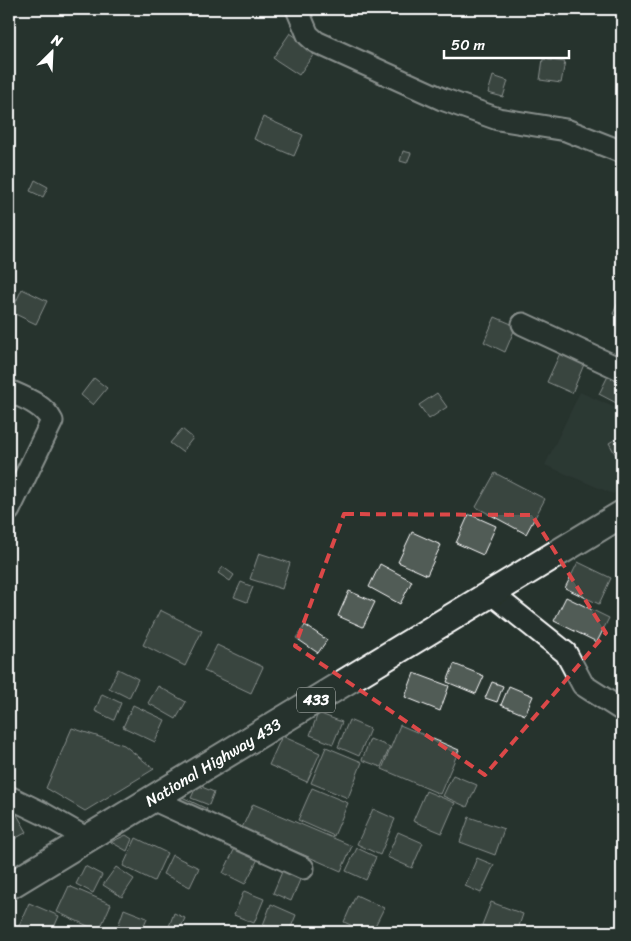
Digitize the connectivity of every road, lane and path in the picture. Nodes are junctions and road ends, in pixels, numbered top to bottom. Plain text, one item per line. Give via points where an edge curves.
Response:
1 (297, 9) edge
2 (622, 152) edge
3 (523, 324) dead end
4 (622, 370) edge
5 (9, 391) edge
6 (9, 510) edge
7 (622, 514) edge
8 (492, 594) junction
9 (622, 710) edge
10 (9, 797) edge
11 (152, 799) junction
12 (86, 838) junction
13 (303, 868) dead end
14 (9, 886) edge

1 - 2 street via 308,35 316,42 442,99 498,119 566,130
3 - 4 street
5 - 6 street via 35,403 49,414 52,421
7 - 8 main road, National Highway 433 / 433
8 - 9 street via 566,653 583,685
8 - 11 main road, National Highway 433 / 433
10 - 12 street
11 - 12 main road, National Highway 433 / 433
11 - 13 street
12 - 14 main road, National Highway 433 / 433

